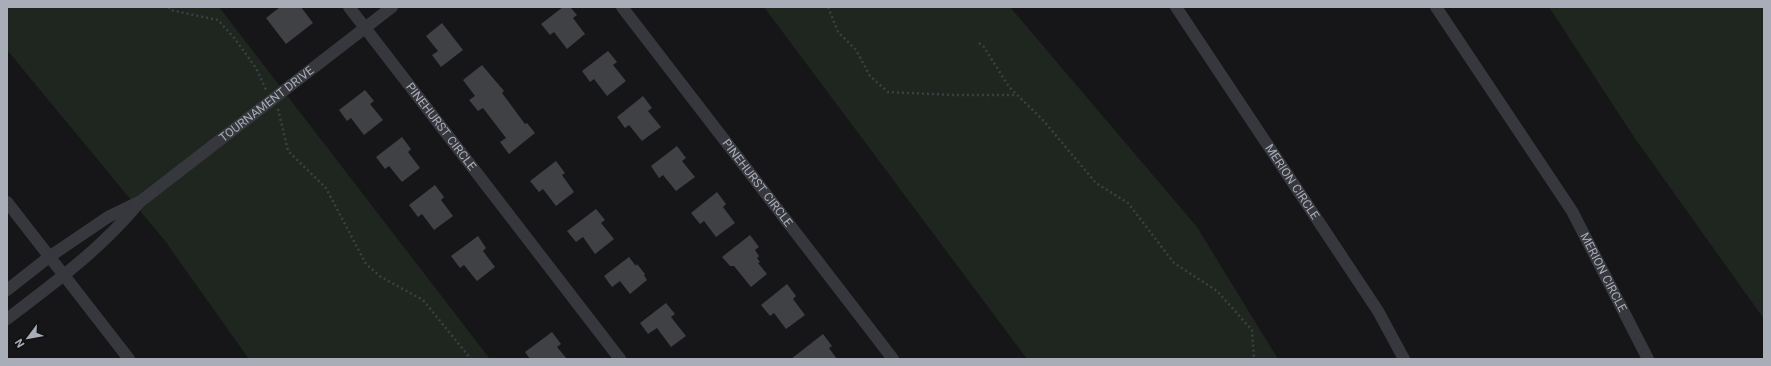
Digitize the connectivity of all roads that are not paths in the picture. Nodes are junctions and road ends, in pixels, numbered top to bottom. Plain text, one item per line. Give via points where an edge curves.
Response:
1 (349, 7) edge
2 (392, 7) edge
3 (622, 7) edge
4 (1176, 7) edge
5 (1436, 7) edge
6 (365, 27) junction
7 (141, 201) junction
8 (7, 202) edge
9 (49, 257) junction
10 (63, 276) junction
11 (7, 290) edge
12 (7, 319) edge
13 (129, 359) edge
14 (620, 359) edge
15 (893, 359) edge
16 (1404, 359) edge
17 (1648, 359) edge

1 - 6 street, PINEHURST CIRCLE
2 - 6 street, TOURNAMENT DRIVE
3 - 15 street, PINEHURST CIRCLE
4 - 16 street, MERION CIRCLE via 1378,311
5 - 17 street, MERION CIRCLE via 1572,211
6 - 7 street, TOURNAMENT DRIVE
6 - 14 street, PINEHURST CIRCLE
7 - 9 street, TOURNAMENT DRIVE via 108,217
7 - 10 street, TOURNAMENT DRIVE via 118,228
8 - 9 street
9 - 10 street
9 - 11 street, TOURNAMENT DRIVE
10 - 12 street, TOURNAMENT DRIVE
10 - 13 street

